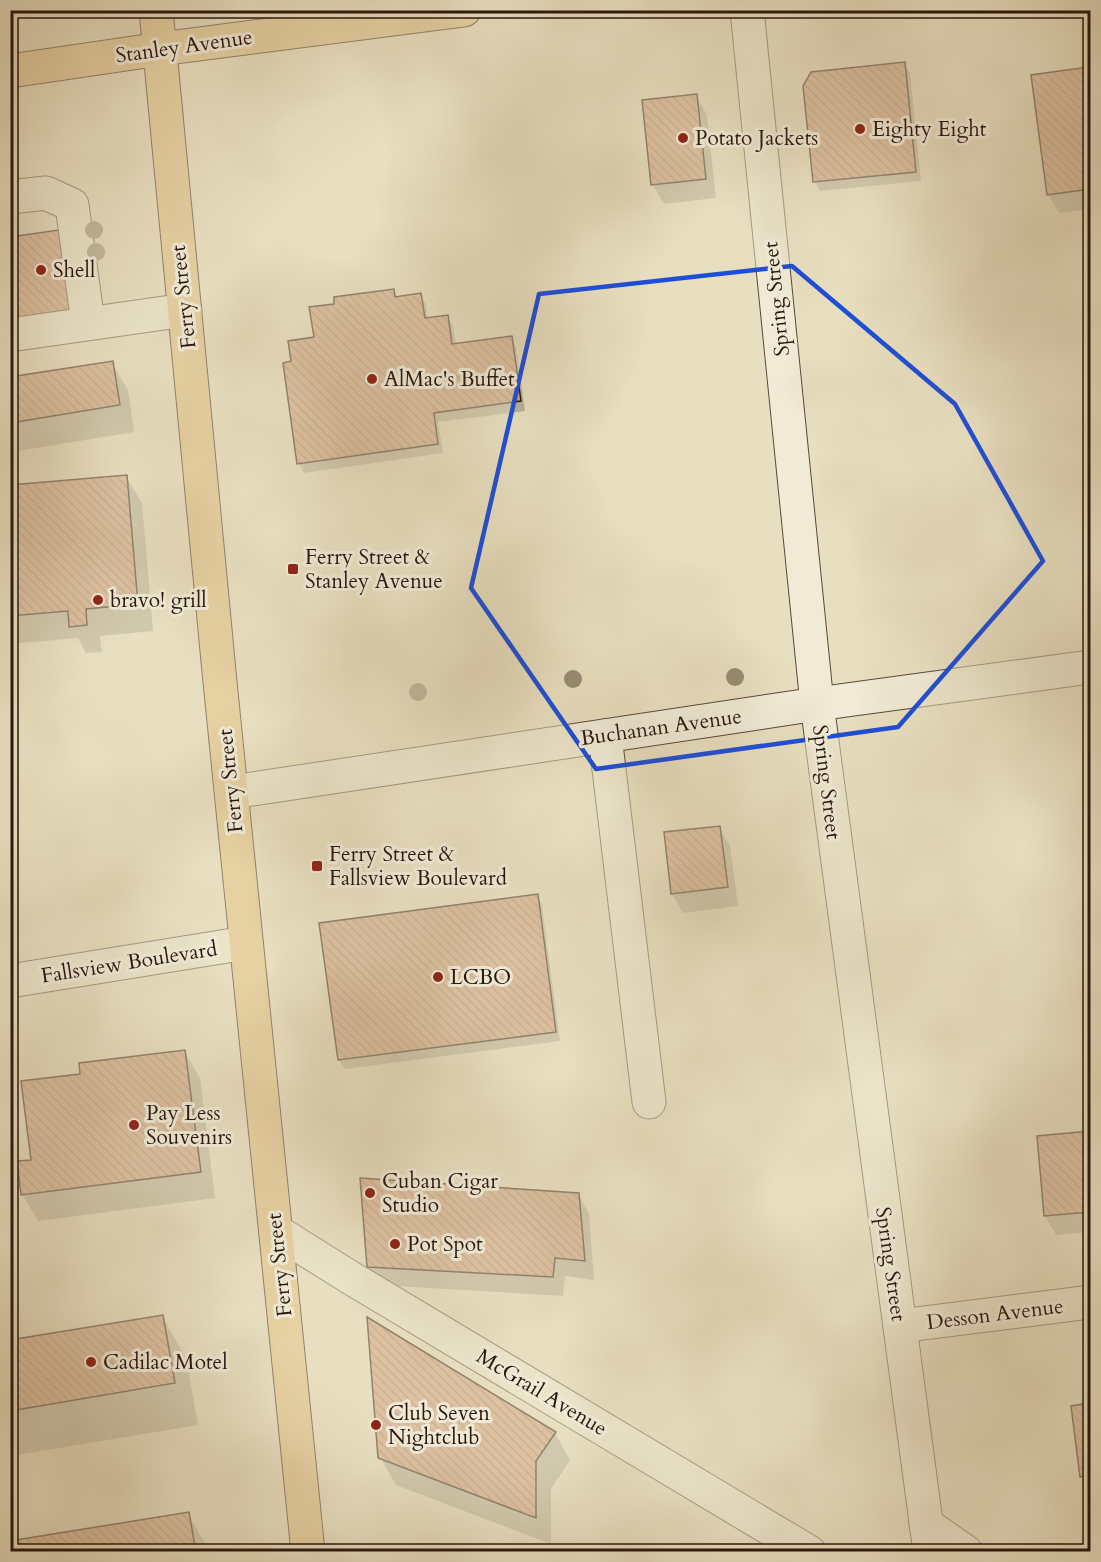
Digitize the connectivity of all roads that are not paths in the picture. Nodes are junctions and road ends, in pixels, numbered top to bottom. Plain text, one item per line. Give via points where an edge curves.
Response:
1 (156, 10) edge
2 (464, 10) edge
3 (747, 10) edge
4 (160, 49) junction
5 (10, 71) edge
6 (10, 197) edge
7 (185, 310) junction
8 (88, 323) junction
9 (10, 335) edge
10 (1090, 667) edge
11 (817, 704) junction
12 (605, 736) junction
13 (232, 792) junction
14 (246, 943) junction
15 (10, 981) edge
16 (649, 1102) dead end
17 (276, 1231) junction
18 (1090, 1302) edge
19 (900, 1326) junction
20 (928, 1538) edge
21 (308, 1551) edge
22 (809, 1551) edge
23 (966, 1551) edge

1 - 4 main road, Ferry Street
2 - 4 main road, Stanley Avenue
3 - 11 street, Spring Street
4 - 5 main road, Stanley Avenue
4 - 7 main road, Ferry Street
6 - 8 street via 46,193 72,206
7 - 8 street
7 - 13 main road, Ferry Street
8 - 9 street
10 - 11 street, Buchanan Avenue
11 - 12 street, Buchanan Avenue
11 - 19 street, Spring Street
12 - 13 street, Buchanan Avenue
12 - 16 street
13 - 14 main road, Ferry Street
14 - 15 street, Fallsview Boulevard
14 - 17 main road, Ferry Street
17 - 21 main road, Ferry Street
17 - 22 street, McGrail Avenue
18 - 19 street, Desson Avenue
19 - 20 street, Spring Street
20 - 23 street

